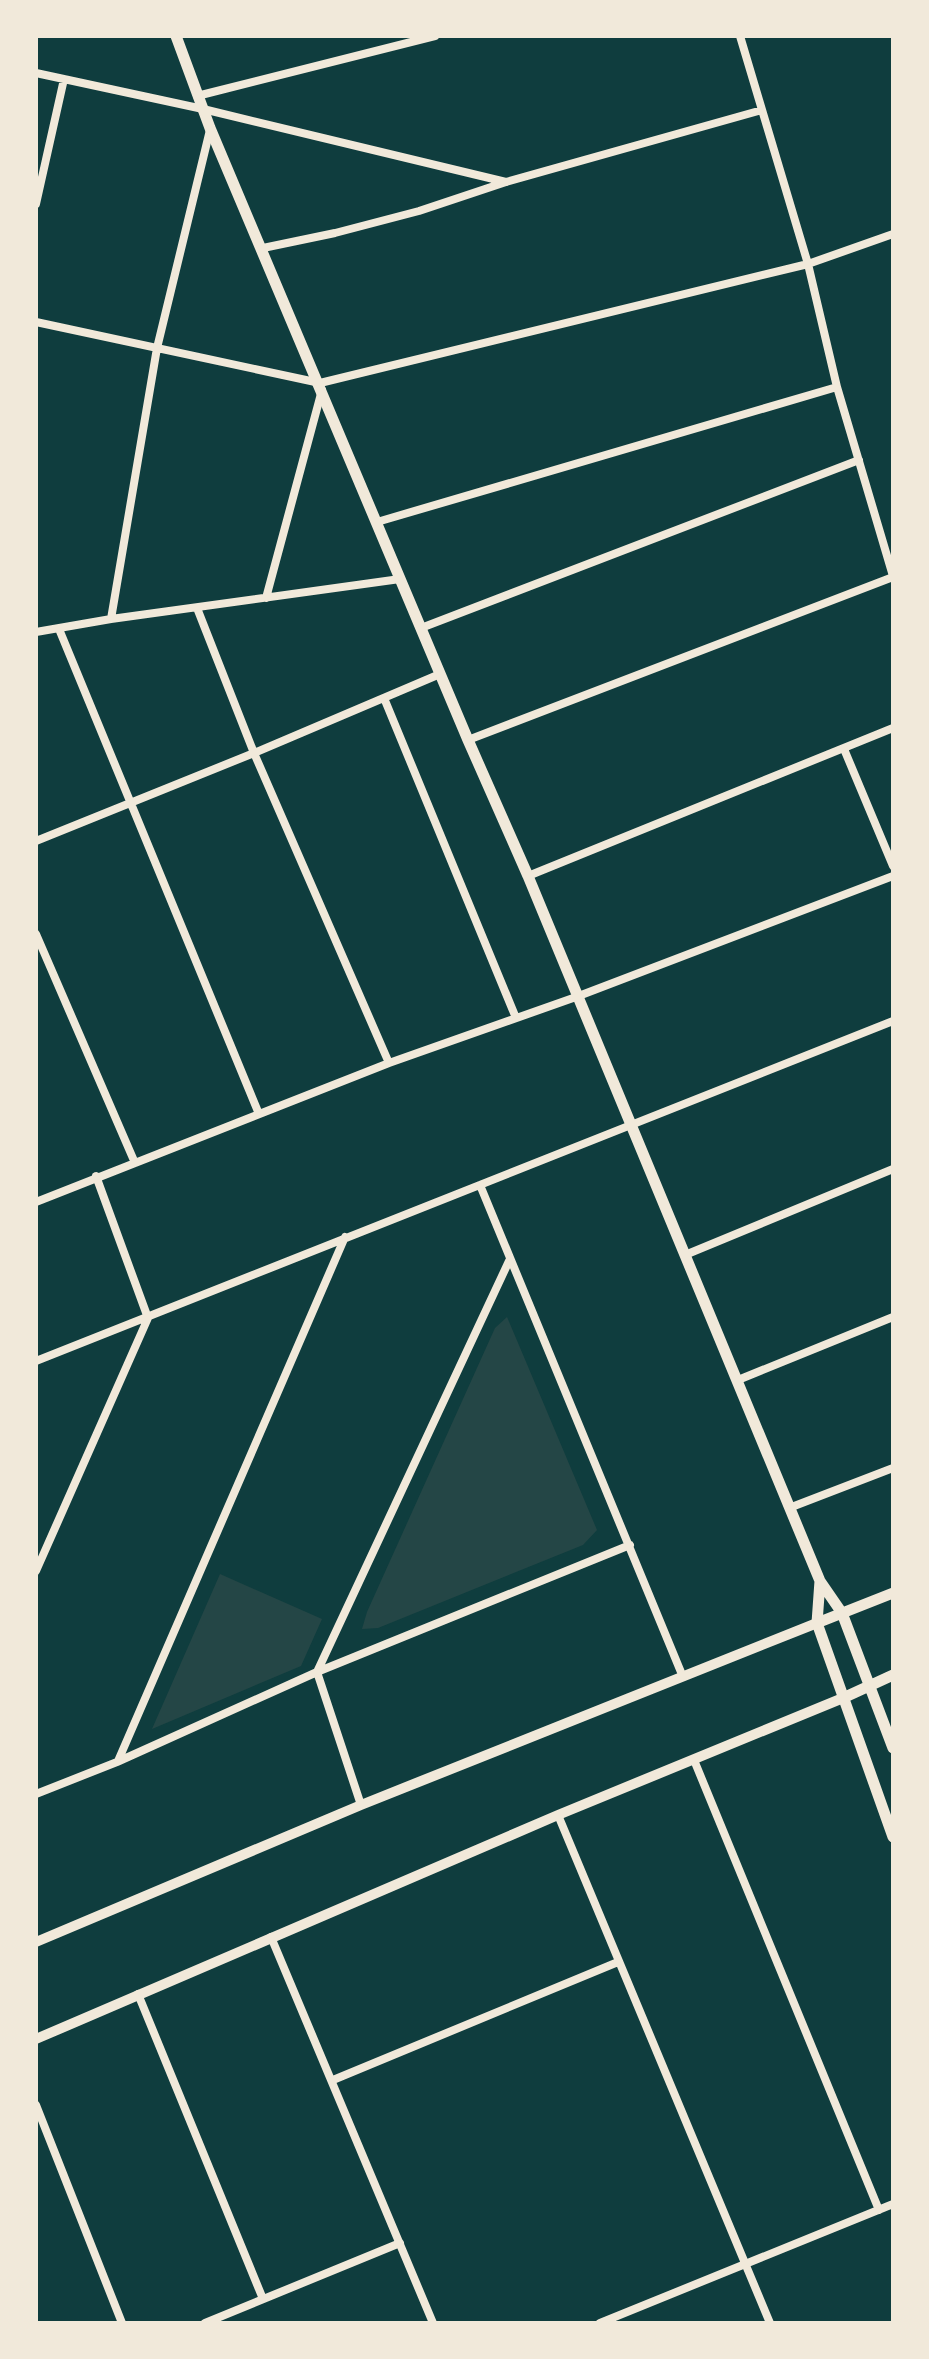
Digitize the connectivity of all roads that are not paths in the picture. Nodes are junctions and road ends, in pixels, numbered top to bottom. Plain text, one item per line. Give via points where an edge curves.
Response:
1 (176, 36) edge
2 (435, 36) edge
3 (740, 36) edge
4 (36, 73) edge
5 (64, 79) junction
6 (197, 96) junction
7 (203, 109) junction
8 (762, 110) junction
9 (210, 128) junction
10 (506, 182) junction
11 (36, 204) edge
12 (893, 234) edge
13 (263, 248) junction
14 (808, 264) junction
15 (36, 322) edge
16 (157, 348) junction
17 (321, 386) junction
18 (837, 387) junction
19 (859, 460) junction
20 (377, 522) junction
21 (893, 576) edge
22 (400, 579) junction
23 (266, 598) junction
24 (197, 608) junction
25 (111, 619) junction
26 (421, 628) junction
27 (59, 629) junction
28 (36, 632) edge
29 (440, 674) junction
30 (384, 698) junction
31 (893, 728) edge
32 (468, 740) junction
33 (844, 749) junction
34 (254, 753) junction
35 (130, 803) junction
36 (36, 841) edge
37 (893, 866) edge
38 (528, 876) junction
39 (893, 876) edge
40 (36, 934) edge
41 (576, 997) junction
42 (516, 1018) junction
43 (893, 1021) edge
44 (389, 1063) junction
45 (259, 1114) junction
46 (632, 1126) junction
47 (135, 1163) junction
48 (893, 1169) edge
49 (96, 1176) junction
50 (480, 1185) junction
51 (36, 1202) edge
52 (345, 1237) junction
53 (685, 1255) junction
54 (509, 1261) junction
55 (893, 1317) edge
56 (148, 1318) junction
57 (36, 1361) edge
58 (738, 1380) junction
59 (893, 1468) edge
60 (789, 1508) junction
61 (630, 1545) junction
62 (36, 1571) edge
63 (820, 1581) junction
64 (893, 1593) edge
65 (842, 1613) junction
66 (817, 1623) junction
67 (317, 1672) junction
68 (893, 1675) edge
69 (683, 1677) junction
70 (869, 1686) junction
71 (843, 1698) junction
72 (893, 1748) edge
73 (694, 1760) junction
74 (117, 1762) junction
75 (36, 1794) edge
76 (361, 1805) junction
77 (558, 1815) junction
78 (893, 1837) edge
79 (271, 1937) junction
80 (36, 1942) edge
81 (618, 1962) junction
82 (138, 1994) junction
83 (36, 2039) edge
84 (333, 2080) junction
85 (36, 2105) edge
86 (893, 2204) edge
87 (879, 2210) junction
88 (400, 2243) junction
89 (747, 2263) junction
90 (263, 2299) junction
91 (122, 2323) edge
92 (205, 2323) edge
93 (433, 2323) edge
94 (600, 2323) edge
95 (770, 2323) edge

1 - 6 main road
2 - 6 street
3 - 8 street
4 - 5 street
5 - 7 street
5 - 11 street
6 - 7 main road
7 - 9 main road
7 - 10 street
8 - 10 street
8 - 14 street
9 - 13 main road
9 - 16 street
10 - 13 street via 419,211
12 - 14 street
13 - 17 main road
14 - 17 street
14 - 18 street
15 - 16 street
16 - 17 street
16 - 25 street
17 - 20 main road
17 - 23 street
18 - 19 street
18 - 20 street
19 - 21 street
19 - 26 street
20 - 22 main road
21 - 32 street
22 - 23 street
22 - 26 main road
23 - 24 street
24 - 25 street
24 - 34 street
25 - 27 street
26 - 29 main road
27 - 28 street
27 - 35 street
29 - 30 street
29 - 32 main road
30 - 34 street
30 - 42 street
31 - 33 street
32 - 38 main road
33 - 37 street
33 - 38 street
34 - 35 street
34 - 44 street
35 - 36 street
35 - 45 street
38 - 41 main road
39 - 41 street
40 - 47 street
41 - 42 street
41 - 46 main road
42 - 44 street
43 - 46 street
44 - 45 street
45 - 47 street
46 - 50 street
46 - 53 main road
47 - 49 street
48 - 53 street
49 - 51 street
49 - 56 street
50 - 52 street
50 - 54 street
52 - 56 street
52 - 74 street
53 - 58 main road
54 - 61 street
54 - 67 street
55 - 58 street
56 - 57 street
56 - 62 street
58 - 60 main road
59 - 60 street
60 - 63 main road
61 - 67 street
61 - 69 street
63 - 65 main road
63 - 66 main road
64 - 65 main road
65 - 66 main road
65 - 70 main road
66 - 69 street
66 - 71 main road
67 - 74 street
67 - 76 street
68 - 70 main road
69 - 76 street
70 - 71 main road
70 - 72 main road
71 - 73 street
71 - 78 main road
73 - 77 street
73 - 87 street
74 - 75 street
76 - 80 street
77 - 79 street
77 - 81 street
79 - 82 street
79 - 84 street
81 - 84 street
81 - 89 street
82 - 83 street
82 - 90 street
84 - 88 street
85 - 91 street
86 - 87 street
87 - 89 street
88 - 90 street
88 - 93 street
89 - 94 street
89 - 95 street
90 - 92 street

